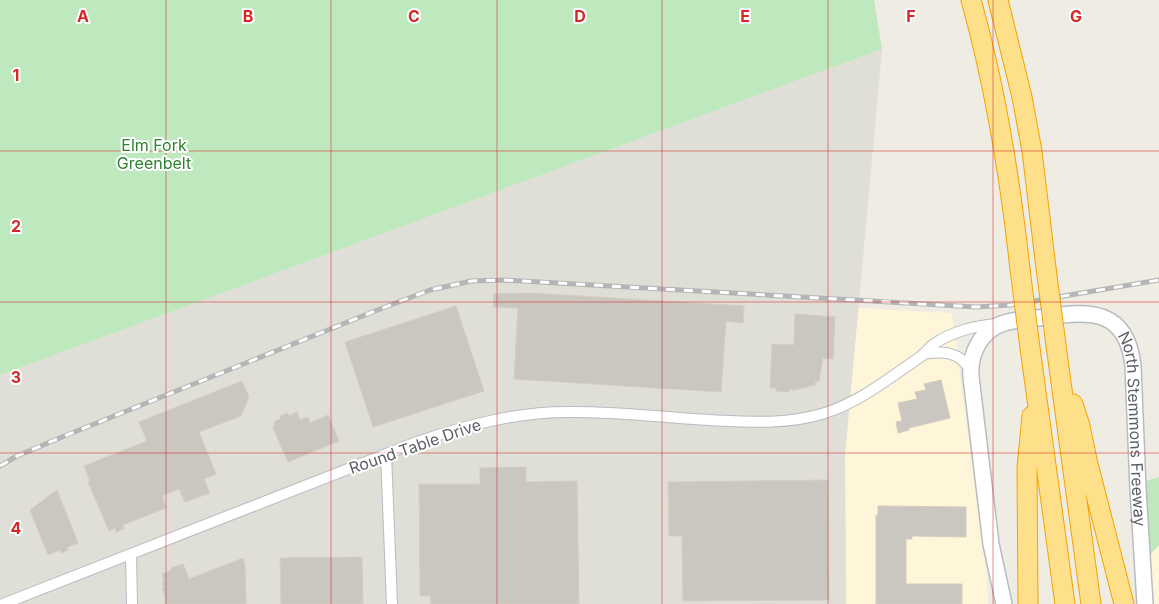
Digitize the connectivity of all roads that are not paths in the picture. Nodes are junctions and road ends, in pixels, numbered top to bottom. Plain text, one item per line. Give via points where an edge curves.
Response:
1 (971, 0) edge
2 (998, 0) edge
3 (1052, 316) junction
4 (1004, 323) junction
5 (1057, 352) junction
6 (923, 354) junction
7 (970, 370) junction
8 (1036, 386) junction
9 (386, 454) junction
10 (131, 554) junction
11 (4, 604) edge
12 (132, 604) edge
13 (392, 604) edge
14 (1004, 604) edge
15 (1028, 604) edge
16 (1065, 604) edge
17 (1091, 604) edge
18 (1124, 604) edge
19 (1145, 604) edge

1 - 8 highway, bridge via 998,106
2 - 3 highway, bridge via 1032,151
3 - 4 main road, North Stemmons Freeway
3 - 5 highway, bridge
3 - 19 main road, North Stemmons Freeway via 1085,313 1103,317 1124,335 1131,349
4 - 6 street, Round Table Drive via 959,333 933,344
4 - 7 main road, North Stemmons Freeway via 989,331 978,344
5 - 17 highway
5 - 18 highway via 1080,426
6 - 7 street via 950,352 963,360
6 - 9 street, Round Table Drive via 854,401 796,420 757,423 550,412 496,419
7 - 14 main road, North Stemmons Freeway via 991,544
8 - 15 highway via 1027,468
8 - 16 highway
9 - 10 street, Round Table Drive
9 - 13 street
10 - 11 street, Round Table Drive
10 - 12 street

